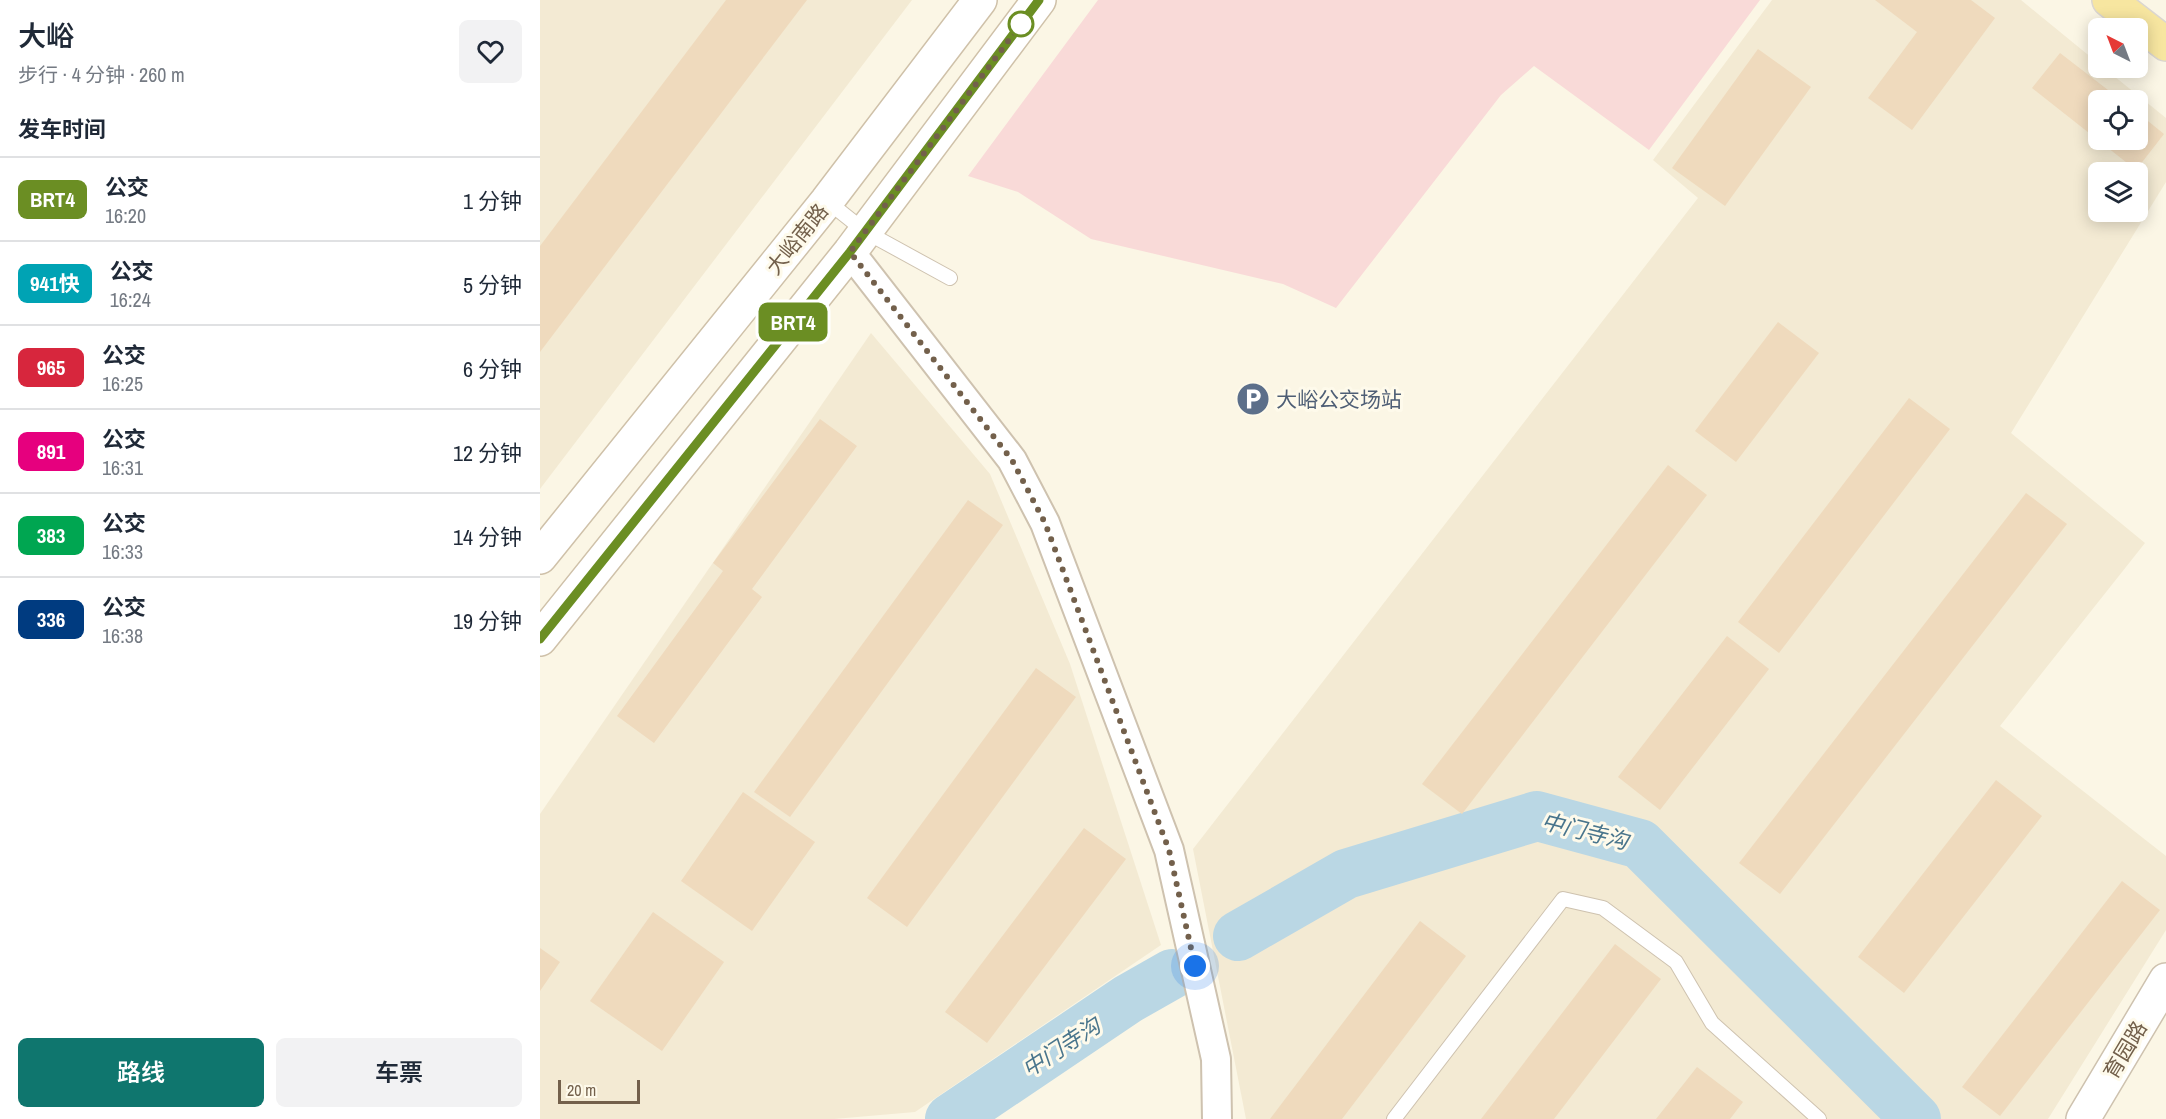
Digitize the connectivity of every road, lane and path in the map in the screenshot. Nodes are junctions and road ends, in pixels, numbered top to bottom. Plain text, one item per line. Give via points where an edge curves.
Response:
1 (980, 0) edge
2 (1039, 0) edge
3 (2109, 0) edge
4 (2166, 44) edge
5 (827, 201) junction
6 (858, 242) junction
7 (950, 278) dead end
8 (540, 557) edge
9 (540, 639) edge
10 (2166, 980) edge
11 (1217, 1119) edge
12 (1394, 1119) edge
13 (1819, 1119) edge
14 (2083, 1119) edge

1 - 5 main road, 大峪南路
2 - 6 main road
3 - 4 main road
5 - 6 lane
5 - 8 main road, 大峪南路
6 - 7 lane
6 - 9 main road
6 - 11 street via 1012,460 1045,523 1169,850 1216,1059
10 - 14 main road, 育园路
12 - 13 lane via 1563,899 1603,908 1676,962 1712,1023

